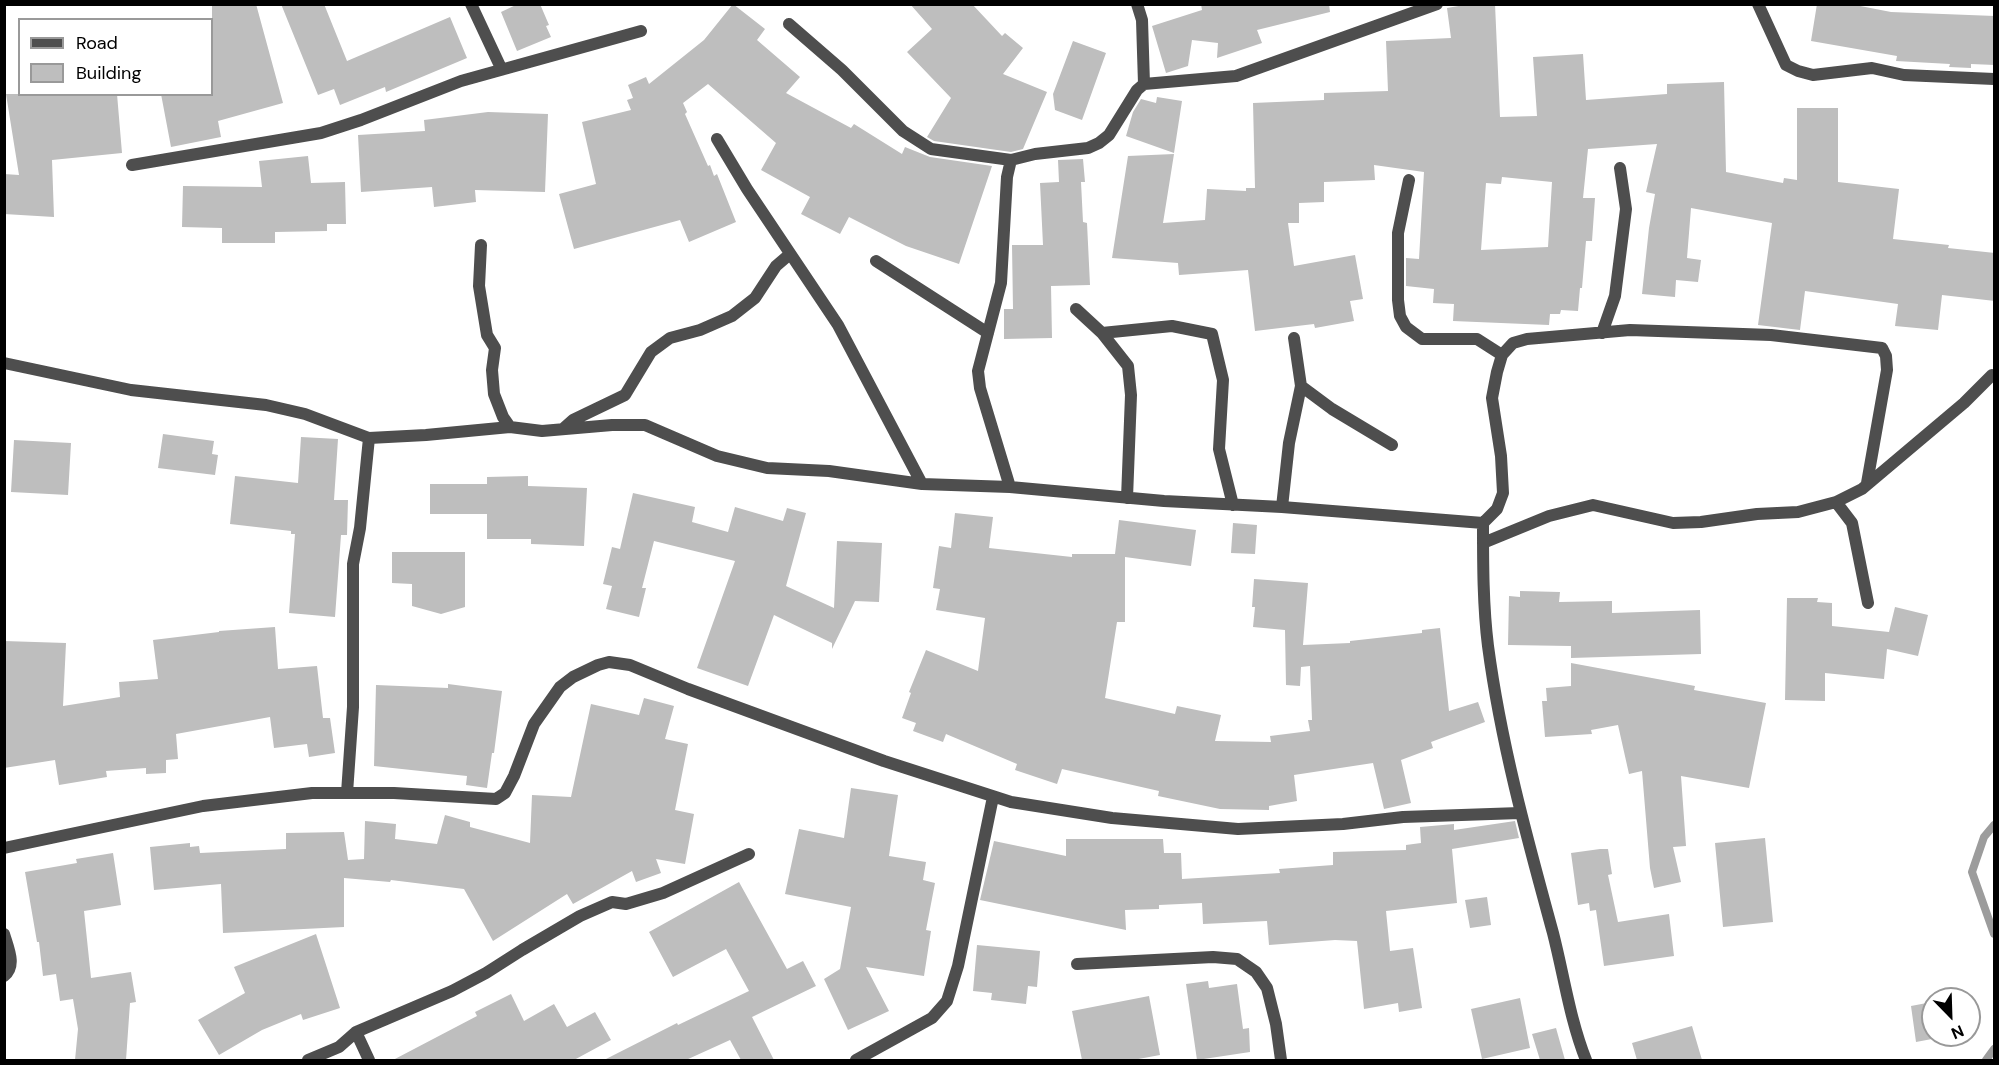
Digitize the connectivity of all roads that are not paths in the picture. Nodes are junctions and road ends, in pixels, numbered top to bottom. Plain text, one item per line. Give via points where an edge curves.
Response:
1 (471, 4) edge
2 (1137, 4) edge
3 (1437, 4) edge
4 (1758, 4) edge
5 (789, 24) dead end
6 (641, 31) dead end
7 (501, 68) junction
8 (1995, 79) edge
9 (1144, 84) junction
10 (717, 139) dead end
11 (1011, 160) junction
12 (132, 165) dead end
13 (1620, 168) dead end
14 (1409, 180) dead end
15 (481, 246) dead end
16 (790, 254) junction
17 (876, 261) dead end
18 (1076, 309) dead end
19 (988, 333) junction
20 (1102, 333) junction
21 (1602, 333) junction
22 (1294, 338) dead end
23 (1502, 355) junction
24 (4, 363) edge
25 (1992, 375) dead end
26 (1301, 386) junction
27 (510, 427) junction
28 (563, 429) junction
29 (369, 438) junction
30 (1392, 445) dead end
31 (1868, 483) junction
32 (922, 484) junction
33 (1010, 487) junction
34 (1127, 498) junction
35 (1836, 502) junction
36 (1233, 505) junction
37 (1282, 507) junction
38 (1482, 523) junction
39 (1483, 543) junction
40 (1868, 603) dead end
41 (347, 793) junction
42 (993, 796) junction
43 (1520, 813) junction
44 (4, 848) edge
45 (749, 854) dead end
46 (4, 934) edge
47 (1077, 964) dead end
48 (4, 976) edge
49 (356, 1032) junction
50 (308, 1060) edge
51 (369, 1060) edge
52 (856, 1060) edge
53 (1281, 1060) edge
54 (1586, 1060) edge

1 - 7 street
2 - 9 street via 1142,20
3 - 9 street via 1236,76
4 - 8 street via 1786,65 1798,71 1813,75 1872,68 1904,75
5 - 11 street via 903,131 932,149
6 - 7 street
7 - 12 street via 321,133
9 - 11 street via 1109,135 1099,143
10 - 16 street
11 - 19 street via 1001,283
13 - 21 street via 1626,209 1615,296
14 - 23 street via 1398,233 1400,316 1406,327 1422,339 1477,339
15 - 27 street via 479,286 487,335 495,348 494,394
16 - 28 street via 755,298 732,316 670,338 651,352 625,395 573,420
16 - 32 street via 838,325
17 - 19 street
18 - 20 street
19 - 33 street via 978,371 980,388
20 - 34 street via 1128,366 1131,395
20 - 36 street via 1172,326 1212,334 1223,380 1219,448
21 - 23 street via 1527,339 1513,343
21 - 31 street via 1630,330 1771,335 1882,348 1887,370
22 - 26 street
23 - 38 street via 1492,398 1503,493 1497,509
24 - 29 street via 132,390 266,405 305,414
25 - 31 street
26 - 30 street
26 - 37 street via 1289,443
27 - 28 street
27 - 29 street
28 - 32 street via 645,425 717,456 767,468 829,471
29 - 41 street via 353,564 353,707
31 - 35 street
32 - 33 street
33 - 34 street
34 - 36 street
35 - 39 street via 1798,512 1673,523 1593,505 1549,516
35 - 40 street via 1852,523
36 - 37 street
37 - 38 street
38 - 39 street
39 - 43 street via 1487,643
41 - 42 street via 496,799 505,793 534,724 560,687 609,662 630,665 884,761
41 - 44 street via 312,793 203,806
42 - 43 street via 1112,818 1238,829
42 - 52 street via 958,966 947,1000 932,1018
43 - 54 street
45 - 49 street via 663,893 626,903 612,902 580,916 452,992
46 - 48 street via 12,963
47 - 53 street via 1237,959 1256,972 1267,988
49 - 50 street via 339,1047
49 - 51 street

